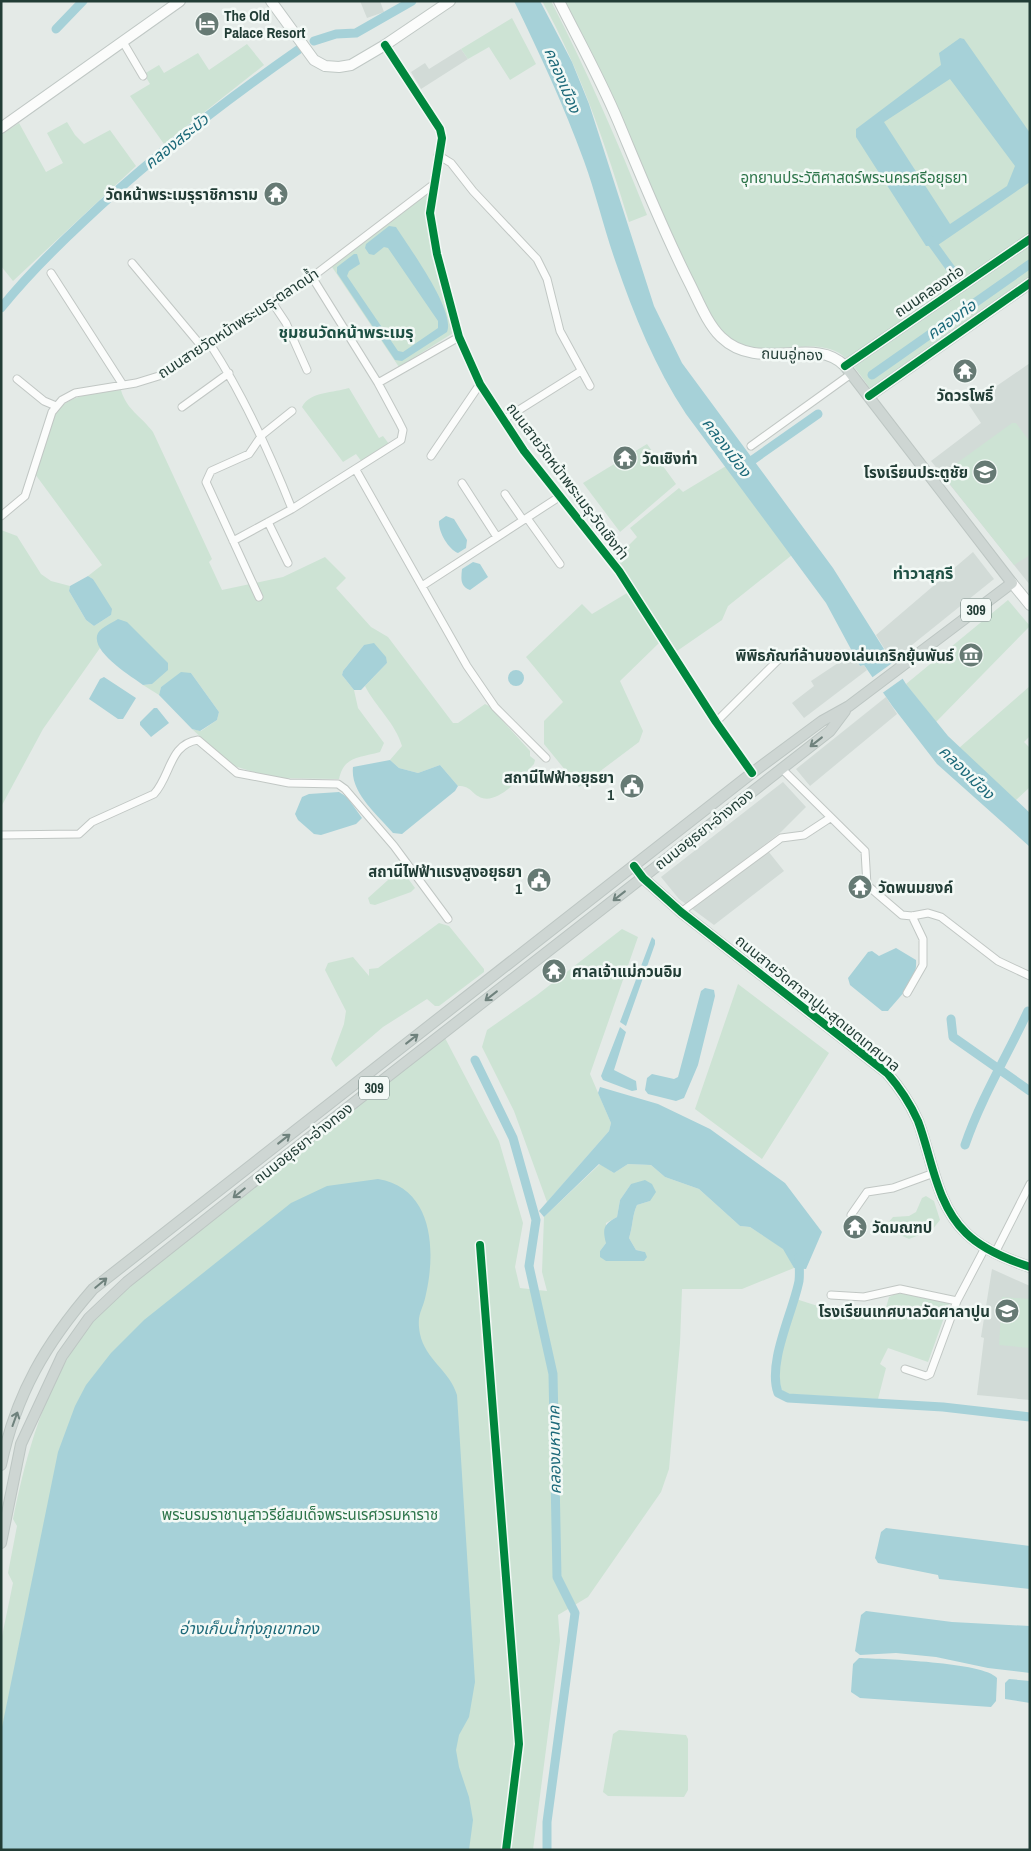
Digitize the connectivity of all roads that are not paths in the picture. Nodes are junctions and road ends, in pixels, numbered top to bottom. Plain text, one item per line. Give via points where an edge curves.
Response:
1 (180, 1) edge
2 (272, 1) edge
3 (450, 1) edge
4 (560, 1) edge
5 (122, 42) junction
6 (385, 45) junction
7 (143, 76) dead end
8 (1, 128) edge
9 (438, 155) junction
10 (434, 184) junction
11 (1030, 239) edge
12 (132, 262) dead end
13 (51, 273) dead end
14 (312, 277) junction
15 (1030, 283) edge
16 (272, 302) junction
17 (459, 337) junction
18 (210, 344) junction
19 (203, 348) junction
20 (307, 370) dead end
21 (848, 370) junction
22 (581, 371) junction
23 (229, 373) junction
24 (17, 379) dead end
25 (378, 383) junction
26 (480, 384) junction
27 (123, 385) junction
28 (590, 386) dead end
29 (869, 396) junction
30 (56, 406) junction
31 (182, 407) dead end
32 (292, 411) dead end
33 (503, 420) junction
34 (262, 435) junction
35 (751, 446) dead end
36 (431, 456) dead end
37 (356, 470) junction
38 (462, 483) dead end
39 (505, 494) dead end
40 (559, 497) junction
41 (292, 509) junction
42 (1, 516) edge
43 (525, 519) junction
44 (268, 522) junction
45 (497, 537) junction
46 (233, 541) junction
47 (288, 564) dead end
48 (560, 564) dead end
49 (1012, 583) junction
50 (422, 586) junction
51 (259, 597) dead end
52 (1030, 604) edge
53 (779, 659) dead end
54 (849, 706) junction
55 (716, 722) junction
56 (546, 758) dead end
57 (782, 769) junction
58 (752, 773) junction
59 (830, 818) junction
60 (1, 835) edge
61 (634, 866) junction
62 (643, 878) junction
63 (681, 912) junction
64 (912, 916) junction
65 (448, 918) dead end
66 (1030, 976) edge
67 (907, 993) dead end
68 (934, 1173) junction
69 (1030, 1184) edge
70 (851, 1215) dead end
71 (480, 1244) dead end
72 (986, 1246) junction
73 (996, 1251) junction
74 (1030, 1267) edge
75 (831, 1295) dead end
76 (957, 1301) junction
77 (905, 1369) dead end
78 (1, 1465) edge
79 (1, 1543) edge
80 (506, 1850) edge

1 - 5 street
2 - 6 street via 314,60 325,66 351,65
3 - 6 street
4 - 21 street, ถนนอู่ทอง via 610,103 663,231 720,336 748,353 831,355
5 - 7 street
5 - 8 street
6 - 9 street, ถนนสายวัดหน้าพระเมรุ-วัดเชิงท่า via 440,129 442,138
9 - 10 street, ถนนสายวัดหน้าพระเมรุ-วัดเชิงท่า
9 - 22 street via 451,163 472,191 537,259 547,279 560,332
10 - 14 street, ถนนสายวัดหน้าพระเมรุ-ตลาดน้ำ
10 - 17 street, ถนนสายวัดหน้าพระเมรุ-วัดเชิงท่า via 430,213 437,254
11 - 21 main road, ถนนคลองท่อ
12 - 19 street
13 - 27 street
14 - 16 street, ถนนสายวัดหน้าพระเมรุ-ตลาดน้ำ
14 - 25 street
15 - 29 street
16 - 18 street, ถนนสายวัดหน้าพระเมรุ-ตลาดน้ำ
16 - 20 street
17 - 25 street
17 - 26 street, ถนนสายวัดหน้าพระเมรุ-วัดเชิงท่า
18 - 19 street, ถนนสายวัดหน้าพระเมรุ-ตลาดน้ำ
18 - 23 street
19 - 27 street, ถนนสายวัดหน้าพระเมรุ-ตลาดน้ำ via 162,375
21 - 29 main road, ถนนอู่ทอง
21 - 35 street
22 - 28 street
22 - 33 street
23 - 31 street
23 - 34 street
24 - 30 street via 44,401
25 - 37 street via 403,435 401,440
26 - 33 street, ถนนสายวัดหน้าพระเมรุ-วัดเชิงท่า
26 - 36 street
27 - 30 street, ถนนสายวัดหน้าพระเมรุ-ตลาดน้ำ via 75,393
29 - 49 main road, ถนนอู่ทอง
30 - 42 street via 24,496
32 - 34 street
33 - 40 street, ถนนสายวัดหน้าพระเมรุ-วัดเชิงท่า
34 - 41 street
34 - 46 street via 249,454 211,471 207,477 206,482
37 - 41 street
37 - 50 street
38 - 45 street
39 - 43 street
40 - 43 street
40 - 55 street, ถนนสายวัดหน้าพระเมรุ-วัดเชิงท่า via 619,571
41 - 44 street
43 - 45 street
43 - 48 street
44 - 46 street
44 - 47 street
45 - 50 street
46 - 51 street
49 - 52 street, ถนนอู่ทอง
49 - 54 main road, ถนนอยุธยา-อ่างทอง / 309
50 - 56 street via 467,666 495,707
53 - 55 street
54 -> 57 main road, ถนนอยุธยา-อ่างทอง / 309 via 830,731
54 - 58 main road, ถนนอยุธยา-อ่างทอง / 309 via 822,721
55 - 58 street, ถนนสายวัดหน้าพระเมรุ-วัดเชิงท่า
57 - 59 street
57 - 62 main road, ถนนอยุธยา-อ่างทอง / 309
58 - 61 main road, ถนนอยุธยา-อ่างทอง / 309
59 - 63 street via 804,835 781,838
59 - 64 street via 864,850 865,878 872,890 902,915
60 - 65 street via 79,834 92,822 154,794 174,755 182,746 198,740 237,774 289,784 338,784 394,846
61 - 62 street, ถนนสายวัดศาลาปูน-สุดเขตเทศบาล
78 -> 61 main road, ถนนอยุธยา-อ่างทอง / 309 via 29,1380 66,1320 94,1289
62 - 63 street, ถนนสายวัดศาลาปูน-สุดเขตเทศบาล
62 -> 79 main road, ถนนอยุธยา-อ่างทอง / 309 via 143,1269 89,1318 62,1356 21,1444
63 - 68 street, ถนนสายวัดศาลาปูน-สุดเขตเทศบาล via 887,1073 913,1112
64 - 66 street via 928,913 941,917 998,961
64 - 67 street via 922,939 923,965
68 - 70 street via 894,1188 867,1192
68 - 72 street, ถนนสายวัดศาลาปูน-สุดเขตเทศบาล via 954,1218 966,1233
69 - 73 street
71 - 80 street via 519,1744
72 - 73 street, ถนนสายวัดศาลาปูน-สุดเขตเทศบาล
72 - 76 street
73 - 74 street, ถนนสายวัดศาลาปูน-สุดเขตเทศบาล
75 - 76 street via 864,1297 900,1289
76 - 77 street via 930,1374 926,1376

